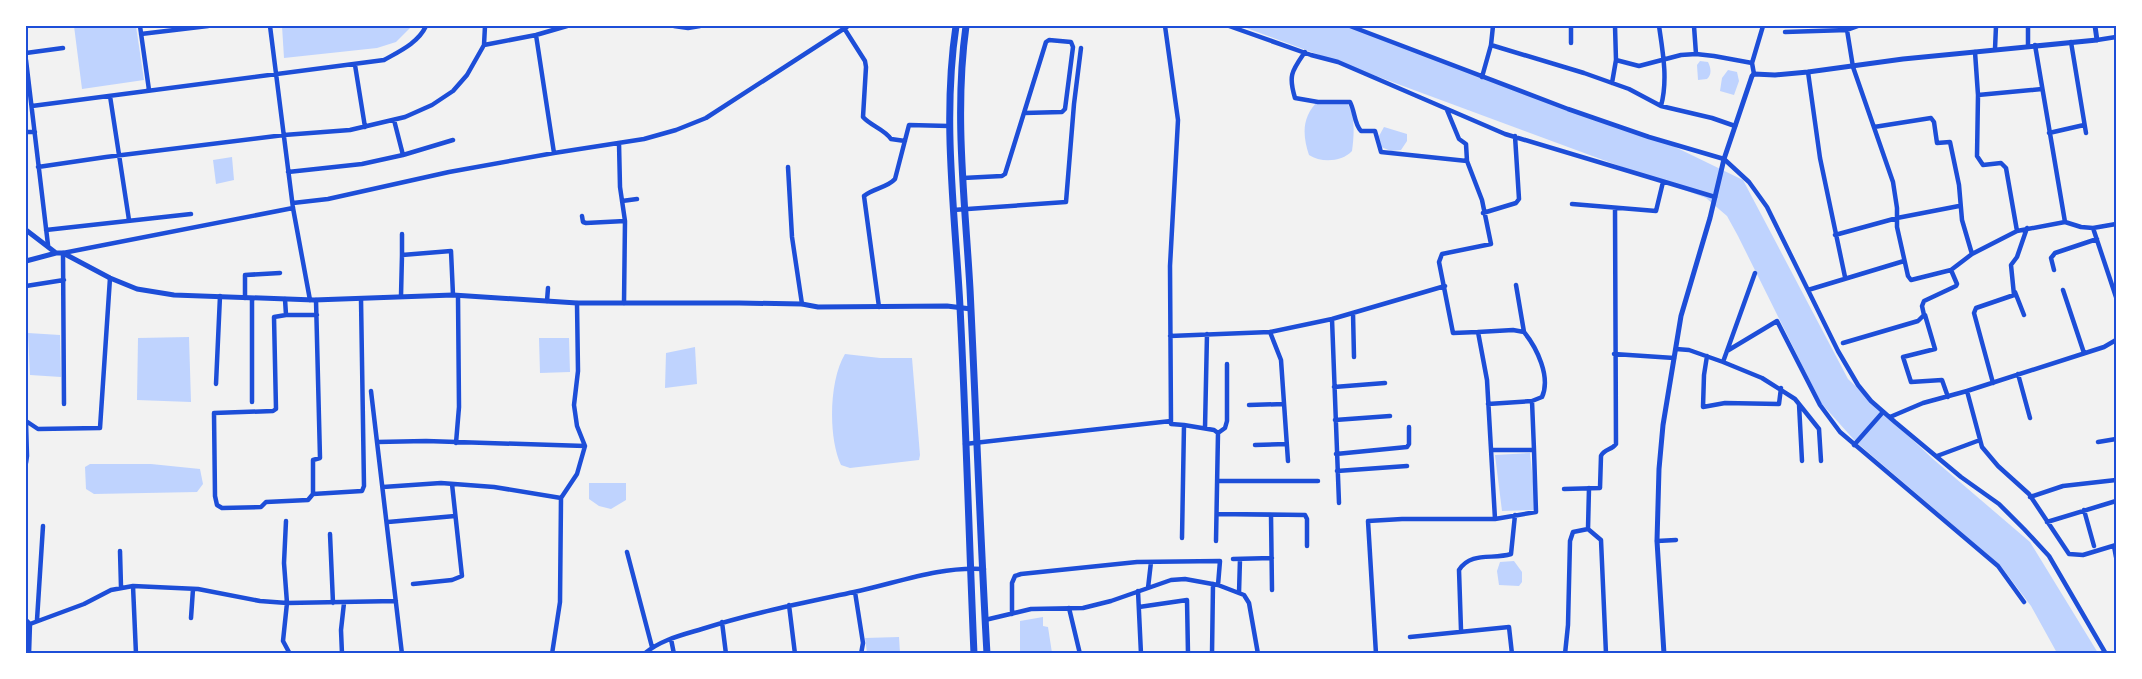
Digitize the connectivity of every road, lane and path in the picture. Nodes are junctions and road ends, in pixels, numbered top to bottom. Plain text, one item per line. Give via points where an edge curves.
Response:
1 (140, 26) edge
2 (208, 26) edge
3 (270, 26) edge
4 (426, 26) edge
5 (485, 26) edge
6 (567, 26) edge
7 (674, 26) edge
8 (700, 26) edge
9 (956, 26) edge
10 (966, 26) edge
11 (1165, 26) edge
12 (1229, 26) edge
13 (1350, 26) edge
14 (1493, 26) edge
15 (1571, 26) edge
16 (1615, 26) edge
17 (1659, 26) edge
18 (1694, 26) edge
19 (1763, 26) edge
20 (1858, 26) edge
21 (1996, 26) edge
22 (2028, 26) edge
23 (2096, 26) edge
24 (846, 27) edge
25 (1847, 30) junction
26 (1785, 32) dead end
27 (141, 34) junction
28 (536, 35) junction
29 (2116, 37) edge
30 (2097, 40) junction
31 (2071, 42) junction
32 (1571, 43) dead end
33 (484, 45) junction
34 (1491, 45) junction
35 (2035, 45) junction
36 (2028, 46) junction
37 (63, 48) dead end
38 (1081, 48) dead end
39 (1995, 49) junction
40 (1305, 52) junction
41 (1975, 52) junction
42 (26, 53) edge
43 (1696, 54) junction
44 (1664, 59) junction
45 (26, 60) edge
46 (1616, 60) junction
47 (1752, 63) junction
48 (355, 64) junction
49 (1853, 67) junction
50 (1808, 72) junction
51 (1754, 74) junction
52 (276, 75) junction
53 (1482, 77) junction
54 (1612, 83) junction
55 (2042, 88) junction
56 (950, 89) junction
57 (149, 90) junction
58 (960, 90) junction
59 (1978, 95) junction
60 (110, 96) junction
61 (32, 106) junction
62 (1661, 106) junction
63 (1447, 110) junction
64 (1024, 113) junction
65 (394, 120) junction
66 (2084, 125) junction
67 (949, 126) junction
68 (1735, 126) junction
69 (365, 127) junction
70 (1874, 128) junction
71 (26, 132) edge
72 (35, 132) junction
73 (2049, 133) junction
74 (2086, 133) dead end
75 (284, 135) junction
76 (1515, 136) junction
77 (453, 140) dead end
78 (905, 141) junction
79 (619, 143) junction
80 (554, 153) junction
81 (119, 155) junction
82 (403, 155) junction
83 (1724, 159) junction
84 (1467, 161) junction
85 (38, 167) junction
86 (788, 167) dead end
87 (288, 172) junction
88 (963, 178) junction
89 (1663, 182) junction
90 (1715, 197) junction
91 (637, 199) dead end
92 (622, 201) junction
93 (1572, 204) dead end
94 (293, 205) junction
95 (1959, 206) junction
96 (1615, 208) junction
97 (966, 209) junction
98 (953, 210) junction
99 (1484, 213) junction
100 (191, 214) dead end
101 (582, 216) dead end
102 (1897, 218) junction
103 (129, 220) junction
104 (625, 221) junction
105 (2065, 222) junction
106 (2116, 224) edge
107 (2027, 228) junction
108 (2093, 228) junction
109 (26, 230) edge
110 (46, 230) junction
111 (2018, 231) junction
112 (402, 234) dead end
113 (1835, 235) junction
114 (2097, 239) junction
115 (48, 245) junction
116 (59, 253) junction
117 (1972, 254) junction
118 (402, 255) junction
119 (26, 261) edge
120 (1904, 261) junction
121 (1952, 270) junction
122 (2054, 270) dead end
123 (280, 273) dead end
124 (1755, 273) dead end
125 (1845, 277) junction
126 (110, 278) junction
127 (64, 280) junction
128 (1516, 285) dead end
129 (26, 286) edge
130 (1445, 286) junction
131 (548, 288) dead end
132 (1808, 290) junction
133 (2063, 290) dead end
134 (2015, 292) junction
135 (220, 296) junction
136 (401, 296) junction
137 (455, 296) junction
138 (2116, 297) edge
139 (245, 298) junction
140 (252, 299) junction
141 (285, 299) junction
142 (361, 299) junction
143 (313, 300) junction
144 (547, 301) junction
145 (577, 303) junction
146 (624, 303) junction
147 (802, 304) junction
148 (879, 307) junction
149 (960, 308) junction
150 (971, 309) junction
151 (1924, 312) junction
152 (1353, 313) junction
153 (286, 315) junction
154 (317, 315) junction
155 (2024, 315) dead end
156 (1332, 319) junction
157 (1270, 332) junction
158 (1478, 332) junction
159 (1524, 332) junction
160 (1207, 334) junction
161 (1170, 336) junction
162 (2116, 340) edge
163 (1843, 343) dead end
164 (1676, 349) junction
165 (1727, 351) junction
166 (2084, 353) junction
167 (1614, 354) junction
168 (1707, 356) junction
169 (1354, 357) dead end
170 (1674, 357) junction
171 (1723, 362) junction
172 (1227, 364) dead end
173 (2018, 374) junction
174 (1385, 383) dead end
175 (1993, 383) junction
176 (216, 384) dead end
177 (1334, 387) junction
178 (1780, 388) junction
179 (371, 391) dead end
180 (1967, 391) junction
181 (1948, 397) junction
182 (1532, 401) junction
183 (252, 402) dead end
184 (1284, 404) junction
185 (1488, 404) junction
186 (1799, 404) junction
187 (64, 405) dead end
188 (1249, 405) dead end
189 (1883, 412) junction
190 (1390, 416) dead end
191 (1890, 417) junction
192 (2030, 418) dead end
193 (1335, 420) junction
194 (1171, 421) junction
195 (26, 422) edge
196 (1184, 425) junction
197 (1409, 427) dead end
198 (1205, 428) junction
199 (1218, 433) junction
200 (2116, 439) edge
201 (1980, 440) junction
202 (377, 442) junction
203 (2098, 442) dead end
204 (456, 443) junction
205 (977, 443) junction
206 (965, 444) junction
207 (1287, 444) junction
208 (1255, 445) dead end
209 (1854, 445) junction
210 (585, 446) junction
211 (1491, 450) junction
212 (1534, 450) junction
213 (1336, 454) junction
214 (1937, 456) junction
215 (1288, 461) dead end
216 (1802, 461) dead end
217 (1821, 461) dead end
218 (26, 463) edge
219 (1407, 466) dead end
220 (1338, 471) junction
221 (2116, 480) edge
222 (1218, 481) junction
223 (1318, 481) dead end
224 (452, 484) junction
225 (383, 487) junction
226 (1588, 488) junction
227 (1564, 489) dead end
228 (313, 494) junction
229 (2030, 497) junction
230 (561, 498) junction
231 (2116, 501) edge
232 (1339, 503) dead end
233 (2085, 510) junction
234 (1217, 514) junction
235 (1271, 514) junction
236 (1515, 515) junction
237 (455, 516) junction
238 (1495, 519) junction
239 (286, 521) dead end
240 (388, 522) junction
241 (2047, 522) junction
242 (43, 526) dead end
243 (1588, 529) junction
244 (330, 534) dead end
245 (1182, 538) dead end
246 (1676, 540) dead end
247 (1216, 541) dead end
248 (1657, 541) junction
249 (1307, 546) dead end
250 (2094, 546) dead end
251 (2115, 546) edge
252 (120, 550) dead end
253 (627, 552) dead end
254 (2116, 557) edge
255 (1272, 558) junction
256 (1233, 559) dead end
257 (1240, 559) junction
258 (1151, 562) junction
259 (971, 568) junction
260 (984, 569) junction
261 (413, 584) dead end
262 (1216, 584) junction
263 (133, 586) junction
264 (121, 587) junction
265 (1148, 588) junction
266 (193, 589) junction
267 (1272, 590) dead end
268 (1138, 591) junction
269 (855, 592) junction
270 (1239, 593) junction
271 (396, 601) junction
272 (2024, 602) dead end
273 (287, 603) junction
274 (333, 603) junction
275 (344, 603) junction
276 (789, 605) junction
277 (1139, 607) junction
278 (1069, 608) junction
279 (1012, 614) junction
280 (191, 618) dead end
281 (38, 620) junction
282 (986, 621) junction
283 (28, 622) edge
284 (722, 622) junction
285 (1461, 630) junction
286 (1410, 637) dead end
287 (671, 639) junction
288 (652, 647) junction
289 (1141, 653) edge
290 (29, 654) edge
291 (136, 654) edge
292 (290, 654) edge
293 (342, 654) edge
294 (402, 654) edge
295 (552, 654) edge
296 (644, 654) edge
297 (675, 654) edge
298 (726, 654) edge
299 (795, 654) edge
300 (861, 654) edge
301 (974, 654) edge
302 (987, 654) edge
303 (1080, 654) edge
304 (1125, 654) edge
305 (1188, 654) edge
306 (1212, 654) edge
307 (1258, 654) edge
308 (1376, 654) edge
309 (1512, 654) edge
310 (1565, 654) edge
311 (1606, 654) edge
312 (1664, 654) edge
313 (2106, 654) edge

1 - 27 street
2 - 27 street
3 - 52 street
4 - 48 street via 405,48 384,60
5 - 33 street
6 - 28 street
7 - 8 street
9 - 56 main road
10 - 58 main road
11 - 161 street via 1178,120
12 - 40 street
13 - 53 street
14 - 34 street
15 - 32 street
16 - 46 street
17 - 44 street
18 - 43 street
19 - 47 street
20 - 25 street
21 - 39 street
22 - 36 street
23 - 30 street
24 - 78 street via 866,67 863,117 891,139
24 - 79 street via 706,118 676,130
25 - 26 street
25 - 49 street
27 - 57 street
28 - 33 street
28 - 80 street
29 - 30 street
30 - 31 street
31 - 35 street
31 - 66 street
33 - 65 street via 453,91 432,105
34 - 53 street
34 - 54 street
35 - 36 street
35 - 55 street
36 - 39 street
37 - 42 street
38 - 97 street via 1066,202
39 - 41 street
40 - 63 street
40 - 84 street via 1292,72 1290,82 1295,98 1350,102 1357,127 1375,131 1381,152
41 - 49 street
41 - 59 street
43 - 44 street
43 - 47 street
44 - 46 street via 1639,66
44 - 62 street via 1665,93
45 - 61 street
46 - 54 street
47 - 51 street
48 - 52 street
48 - 69 street
49 - 50 street
49 - 70 street
50 - 51 street
50 - 113 street
51 - 68 street
52 - 57 street
52 - 75 street
53 - 83 street
54 - 62 street
55 - 59 street
55 - 73 street
56 - 58 main road
56 - 67 main road
57 - 60 street
58 - 88 main road
59 - 111 street via 1977,156 1983,165 2001,163 2006,168
60 - 61 street
60 - 81 street
61 - 72 street
62 - 68 street
63 - 76 street
63 - 84 street via 1458,139 1466,144
64 - 64 street via 1046,42 1071,42 1065,109
64 - 88 street via 1004,176
65 - 69 street
65 - 82 street
66 - 73 street
66 - 74 street
67 - 78 street via 909,125
67 - 98 main road
68 - 83 street
69 - 75 street
70 - 95 street via 1931,118 1937,143 1950,142
70 - 102 street via 1893,182
71 - 72 street
72 - 85 street
73 - 105 street
75 - 81 street
75 - 87 street
76 - 89 street
76 - 99 street via 1519,199
77 - 82 street
78 - 148 street via 893,182 863,199
79 - 80 street
79 - 92 street
80 - 94 street
81 - 85 street
81 - 103 street
82 - 87 street
83 - 90 street
83 - 132 street via 1749,182 1767,207
84 - 99 street
85 - 110 street
86 - 147 street via 792,237
87 - 94 street
88 - 97 main road
89 - 90 street
89 - 96 street via 1656,211
90 - 164 street via 1681,316
91 - 92 street
92 - 104 street
93 - 96 street
94 - 116 street via 212,225
94 - 143 street
95 - 102 street
95 - 117 street
96 - 167 street
97 - 98 street
97 - 150 main road
98 - 149 main road
99 - 130 street via 1491,244 1442,254 1439,262
100 - 103 street
101 - 104 street via 586,223
102 - 113 street
102 - 120 street
103 - 110 street
104 - 146 street
105 - 107 street
105 - 108 street
106 - 108 street
107 - 111 street
107 - 134 street via 2011,265
108 - 114 street
109 - 115 street
110 - 115 street
111 - 117 street
112 - 118 street
113 - 125 street
114 - 122 street via 2055,253 2051,258
114 - 138 street
115 - 116 street
116 - 119 street
116 - 126 street
116 - 127 street
117 - 121 street
118 - 136 street
118 - 137 street via 451,251
120 - 121 street via 1911,280
120 - 125 street
121 - 151 street via 1956,286 1924,301
123 - 139 street via 245,275
124 - 165 street
125 - 132 street
126 - 135 street via 137,289 174,296
126 - 195 street via 100,428 38,429
127 - 129 street
127 - 187 street
128 - 159 street
130 - 152 street
130 - 158 street via 1453,333
131 - 144 street
132 - 189 street via 1858,385
133 - 166 street
134 - 155 street
134 - 175 street via 2013,297 1976,308 1974,313
135 - 139 street
135 - 176 street
136 - 137 street
136 - 142 street
137 - 144 street
137 - 204 street via 459,407
139 - 140 street
140 - 141 street
140 - 183 street
141 - 143 street
141 - 153 street
142 - 143 street
142 - 228 street via 364,486 362,491
143 - 154 street
144 - 145 street
145 - 146 street
145 - 210 street via 574,405
146 - 147 street
147 - 148 street
148 - 149 street
149 - 150 street
149 - 206 main road
150 - 205 main road
151 - 163 street via 1918,321
151 - 181 street via 1935,349 1904,357 1911,382 1942,380
152 - 156 street
152 - 169 street
153 - 154 street
153 - 228 street via 274,317 275,410 214,413 216,502 222,508 261,507 266,502 308,500
154 - 228 street via 320,458 314,460
156 - 157 street
156 - 177 street
157 - 160 street
157 - 184 street via 1281,360
158 - 159 street
158 - 185 street
159 - 182 street via 1534,344 1545,384 1542,397
160 - 161 street
160 - 198 street
161 - 194 street
162 - 166 street
164 - 168 street
164 - 170 street
165 - 171 street
165 - 209 street via 1777,321 1820,405
166 - 173 street
167 - 170 street
167 - 226 street via 1616,444 1601,456 1601,485
168 - 171 street
168 - 178 street via 1703,407 1725,403 1779,404
170 - 248 street via 1662,436
171 - 178 street
172 - 199 street via 1227,421
173 - 175 street
173 - 192 street
174 - 177 street
175 - 180 street
177 - 193 street
178 - 186 street
179 - 202 street
180 - 181 street
180 - 201 street
181 - 191 street
182 - 185 street
182 - 212 street
184 - 188 street
184 - 207 street
185 - 211 street
186 - 216 street
186 - 217 street via 1819,429
189 - 191 street
189 - 209 street
190 - 193 street
191 - 214 street
193 - 213 street
194 - 196 street
194 - 205 street
195 - 218 street
196 - 198 street
196 - 245 street
197 - 213 street via 1407,447
198 - 199 street
199 - 222 street
200 - 203 street
201 - 214 street
201 - 229 street via 1998,466
202 - 204 street
202 - 225 street
204 - 210 street
205 - 206 street
205 - 260 main road
206 - 259 main road
207 - 208 street
207 - 215 street
209 - 272 street via 1992,561
210 - 230 street via 577,474
211 - 212 street
211 - 238 street
212 - 236 street via 1536,512
213 - 220 street
214 - 313 street via 1999,504 2049,556
219 - 220 street
220 - 232 street
221 - 229 street via 2063,486
222 - 223 street
222 - 234 street
224 - 225 street
224 - 230 street
224 - 237 street
225 - 240 street
226 - 227 street
226 - 243 street
229 - 241 street
230 - 295 street via 560,602
231 - 233 street
233 - 241 street
233 - 250 street
234 - 235 street
234 - 247 street
235 - 249 street via 1307,517
235 - 255 street
236 - 238 street
236 - 285 street via 1511,554 1477,557 1459,570
237 - 240 street
237 - 261 street via 462,576
238 - 308 street via 1368,521
239 - 273 street
240 - 271 street
241 - 251 street via 2074,556
242 - 281 street
243 - 310 street via 1573,532 1570,541
243 - 311 street via 1601,540
244 - 274 street
246 - 248 street
248 - 312 street
251 - 254 street
252 - 264 street
253 - 288 street
255 - 257 street
255 - 267 street
256 - 257 street
257 - 270 street
258 - 262 street via 1220,561
258 - 265 street
258 - 279 street via 1018,574 1012,583
259 - 260 street
259 - 269 street
259 - 301 main road
260 - 282 main road
262 - 265 street via 1181,579
262 - 270 street
262 - 306 street
263 - 264 street
263 - 266 street
263 - 291 street
264 - 281 street
265 - 268 street
266 - 273 street
266 - 280 street
268 - 277 street
268 - 278 street via 1112,601
269 - 276 street
269 - 300 street via 863,643
270 - 307 street via 1249,603
271 - 275 street
271 - 294 street
273 - 274 street
273 - 292 street via 283,641
274 - 275 street
275 - 293 street
276 - 284 street
276 - 299 street
277 - 289 street
277 - 305 street via 1187,600
278 - 279 street
278 - 303 street
279 - 282 street
281 - 283 street
282 - 302 main road
283 - 290 street
284 - 287 street
284 - 298 street
285 - 286 street
285 - 309 street via 1509,627
287 - 288 street
287 - 297 street
288 - 296 street
289 - 304 street

